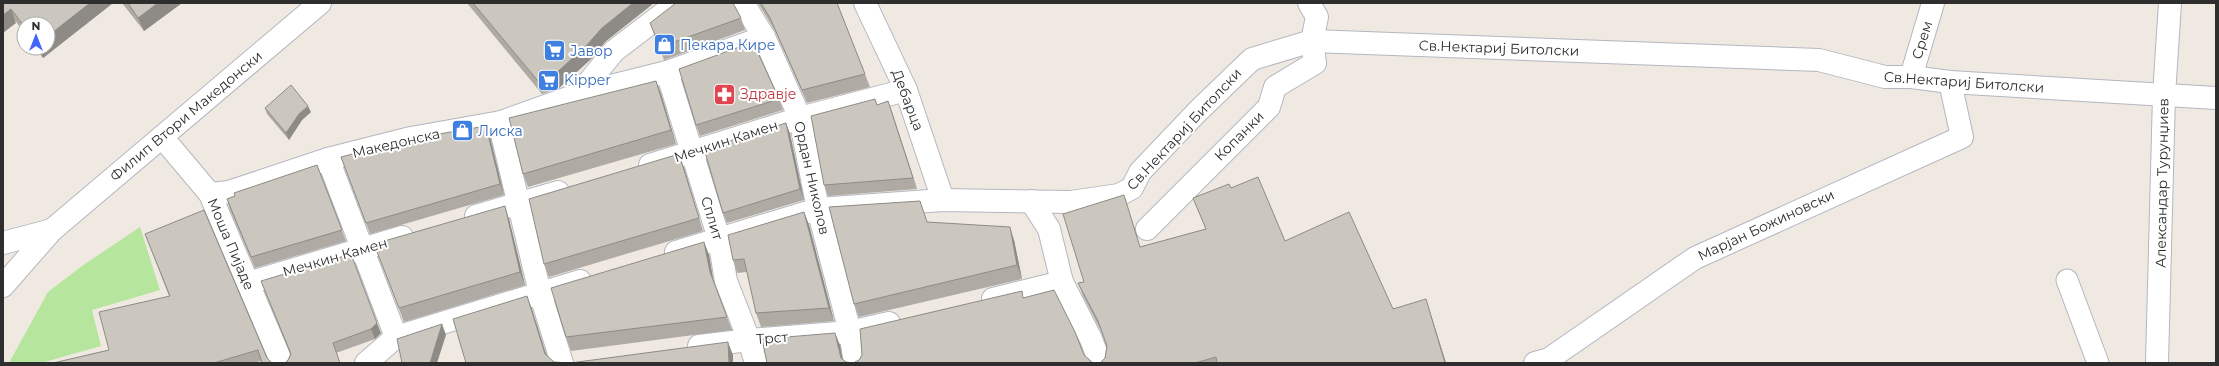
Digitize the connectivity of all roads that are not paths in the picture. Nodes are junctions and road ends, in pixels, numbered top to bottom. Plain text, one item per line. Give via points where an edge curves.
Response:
1 (320, 3) edge
2 (677, 3) edge
3 (743, 3) edge
4 (865, 3) edge
5 (1309, 3) edge
6 (1933, 3) edge
7 (2170, 3) edge
8 (764, 37) junction
9 (1312, 41) junction
10 (667, 72) junction
11 (1911, 77) junction
12 (1950, 82) junction
13 (906, 90) junction
14 (579, 94) junction
15 (2164, 95) junction
16 (2216, 98) edge
17 (800, 118) junction
18 (501, 122) junction
19 (162, 136) junction
20 (692, 152) junction
21 (328, 159) junction
22 (631, 170) edge
23 (578, 186) edge
24 (210, 194) junction
25 (943, 200) junction
26 (1031, 201) junction
27 (518, 204) junction
28 (818, 209) junction
29 (459, 221) edge
30 (1147, 229) dead end
31 (52, 230) junction
32 (421, 232) edge
33 (719, 239) junction
34 (3, 243) edge
35 (362, 249) junction
36 (660, 257) edge
37 (600, 275) edge
38 (2067, 280) dead end
39 (1062, 282) junction
40 (248, 283) junction
41 (3, 286) edge
42 (540, 293) junction
43 (971, 304) edge
44 (910, 318) edge
45 (850, 332) junction
46 (396, 337) junction
47 (749, 340) junction
48 (680, 349) edge
49 (282, 363) edge
50 (366, 363) edge
51 (572, 363) edge
52 (756, 363) edge
53 (855, 363) edge
54 (1100, 363) edge
55 (1536, 363) edge
56 (2098, 363) edge
57 (2157, 363) edge

1 - 19 street, Филип Втори Македонски
2 - 14 street via 614,51
3 - 8 street, Ордан Николов
4 - 13 street, Дебарца
5 - 9 street via 1317,17
6 - 11 street, Срем
7 - 15 street, Александар Турунџиев
8 - 10 street, Македонска
8 - 17 street, Ордан Николов
9 - 11 street, Св.Нектариј Битолски via 1819,60 1885,77
9 - 26 street, Св.Нектариј Битолски via 1252,59 1140,172 1132,188 1119,195 1071,202
9 - 30 street, Копанки via 1315,62 1275,87 1269,107
10 - 14 street, Македонска
10 - 20 street, Сплит
11 - 12 street, Св.Нектариј Битолски
12 - 15 street, Св.Нектариј Битолски
12 - 55 street, Марјан Божиновски via 1962,136 1695,258 1549,359
13 - 17 street, Мечкин Камен
13 - 25 street, Дебарца
14 - 18 street, Македонска
15 - 16 street, Св.Нектариј Битолски
15 - 57 street, Александар Турунџиев
17 - 20 street, Мечкин Камен
17 - 28 street, Ордан Николов
18 - 21 street, Македонска via 411,138
18 - 27 street
19 - 24 street, Моша Пијаде
19 - 31 street, Филип Втори Македонски
20 - 22 street, Мечкин Камен
20 - 33 street, Сплит
21 - 24 street, Македонска via 229,192
21 - 35 street
23 - 27 street
24 - 40 street, Моша Пијаде
25 - 26 street, Св.Нектариј Битолски
25 - 28 street, Св.Нектариј Битолски
26 - 39 street via 1049,229
27 - 29 street
27 - 42 street
28 - 33 street, Св.Нектариј Битолски
28 - 45 street, Ордан Николов
31 - 34 street, Филип Втори Македонски
31 - 41 street, Филип Втори Македонски
32 - 35 street, Мечкин Камен
33 - 36 street, Св.Нектариј Битолски
33 - 47 street, Сплит via 726,281
35 - 40 street, Мечкин Камен
35 - 46 street
37 - 42 street
38 - 56 lane
39 - 43 street
39 - 54 street via 1091,339
40 - 49 street, Моша Пијаде
42 - 46 street
42 - 51 street
44 - 45 street, Трст
45 - 47 street, Трст
45 - 53 street, Ордан Николов
46 - 50 street
47 - 48 street, Трст
47 - 52 street, Сплит

